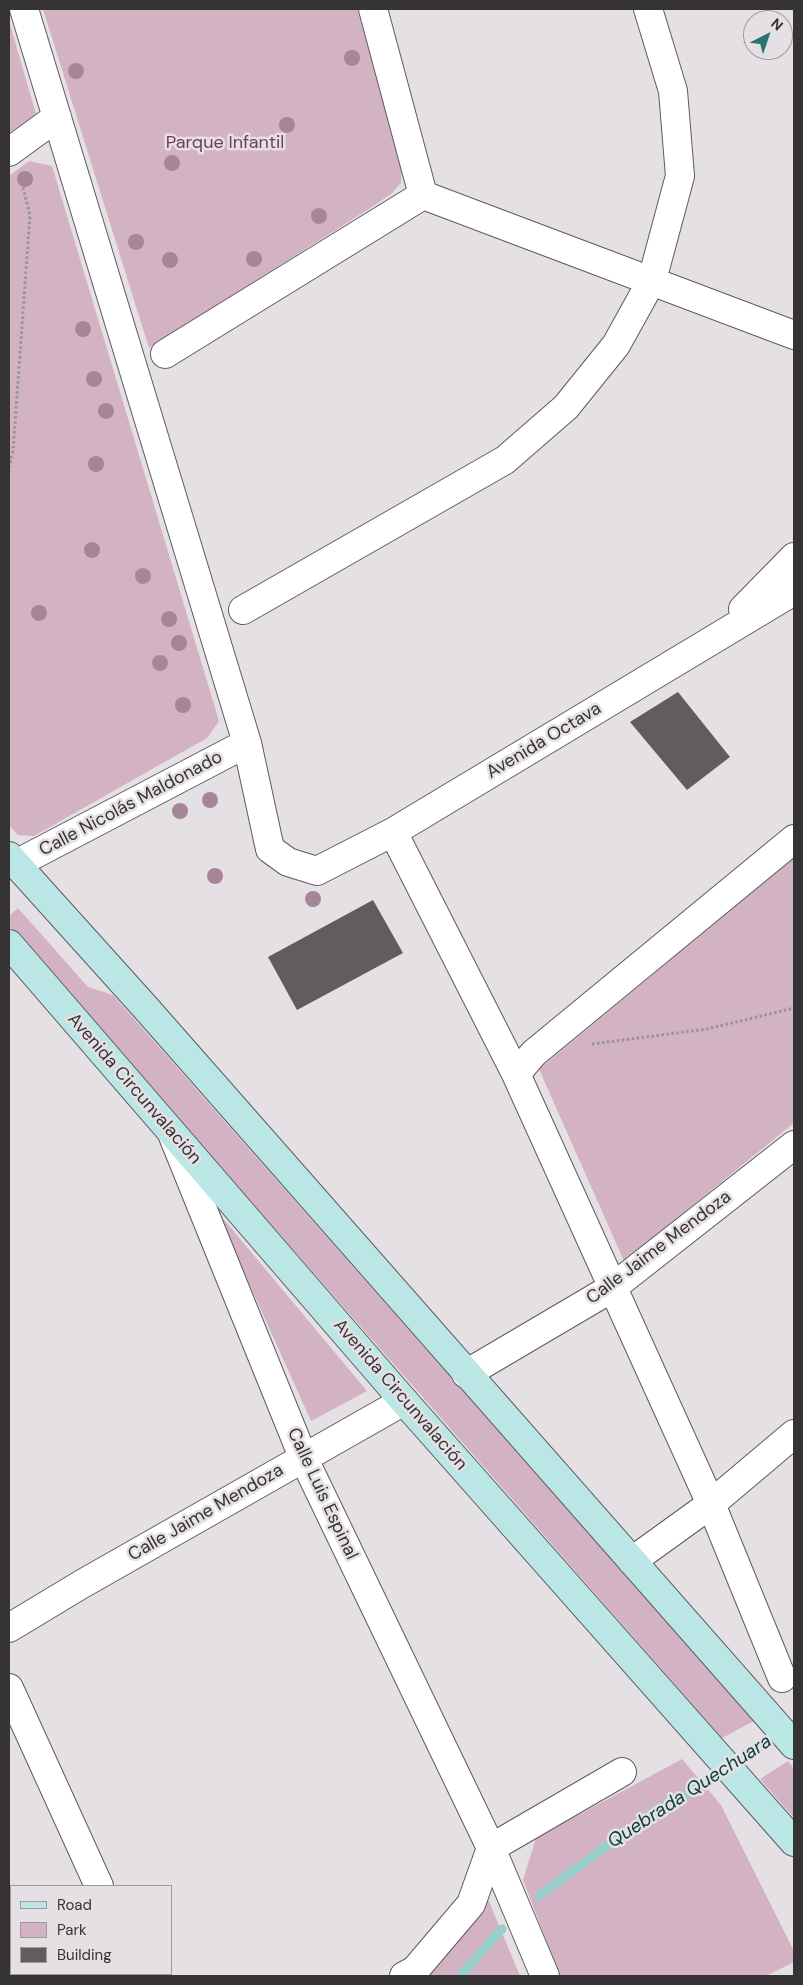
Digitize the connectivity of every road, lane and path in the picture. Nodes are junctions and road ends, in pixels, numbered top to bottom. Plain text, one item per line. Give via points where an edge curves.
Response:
1 (24, 9) edge
2 (373, 9) edge
3 (648, 9) edge
4 (57, 117) junction
5 (11, 151) edge
6 (423, 196) junction
7 (652, 280) junction
8 (794, 335) edge
9 (165, 354) dead end
10 (9, 468) edge
11 (794, 556) edge
12 (794, 591) edge
13 (242, 610) dead end
14 (706, 644) junction
15 (247, 743) junction
16 (393, 832) junction
17 (794, 840) edge
18 (11, 863) edge
19 (9, 944) edge
20 (794, 1008) edge
21 (591, 1044) dead end
22 (516, 1074) junction
23 (172, 1132) junction
24 (794, 1145) edge
25 (612, 1288) junction
26 (466, 1374) junction
27 (404, 1400) junction
28 (794, 1434) edge
29 (303, 1457) junction
30 (712, 1504) junction
31 (632, 1561) junction
32 (9, 1628) edge
33 (788, 1675) edge
34 (9, 1688) edge
35 (761, 1706) junction
36 (794, 1745) edge
37 (622, 1772) dead end
38 (794, 1842) edge
39 (491, 1848) junction
40 (99, 1885) edge
41 (404, 1976) edge
42 (544, 1976) edge

1 - 4 street
2 - 6 street
3 - 7 street via 673,91 680,176
4 - 5 street
4 - 15 street
5 - 10 path via 30,215 13,451
6 - 7 street
6 - 9 street
7 - 8 street
7 - 13 street via 616,345 566,407 505,460
11 - 14 street via 763,591
12 - 14 street, Avenida Octava
14 - 16 street, Avenida Octava
15 - 16 street, Avenida Octava via 270,849 288,862 317,871
15 - 18 street, Calle Nicolás Maldonado
16 - 22 street
17 - 22 street via 534,1053
18 - 26 main road via 145,1007
19 - 23 main road, Avenida Circunvalación
20 - 21 path via 707,1029
22 - 25 street
23 - 27 main road, Avenida Circunvalación
23 - 29 street, Calle Luis Espinal
24 - 25 street, Calle Jaime Mendoza
25 - 26 street, Calle Jaime Mendoza
25 - 30 street
26 - 31 main road
27 - 29 street, Calle Jaime Mendoza
27 - 38 main road, Avenida Circunvalación
28 - 30 street
29 - 32 street, Calle Jaime Mendoza
29 - 39 street, Calle Luis Espinal
30 - 31 street
30 - 33 street
31 - 35 main road
33 - 35 street
34 - 40 street
35 - 36 main road
37 - 39 street
39 - 41 street via 471,1904 415,1970
39 - 42 street, Calle Luis Espinal

